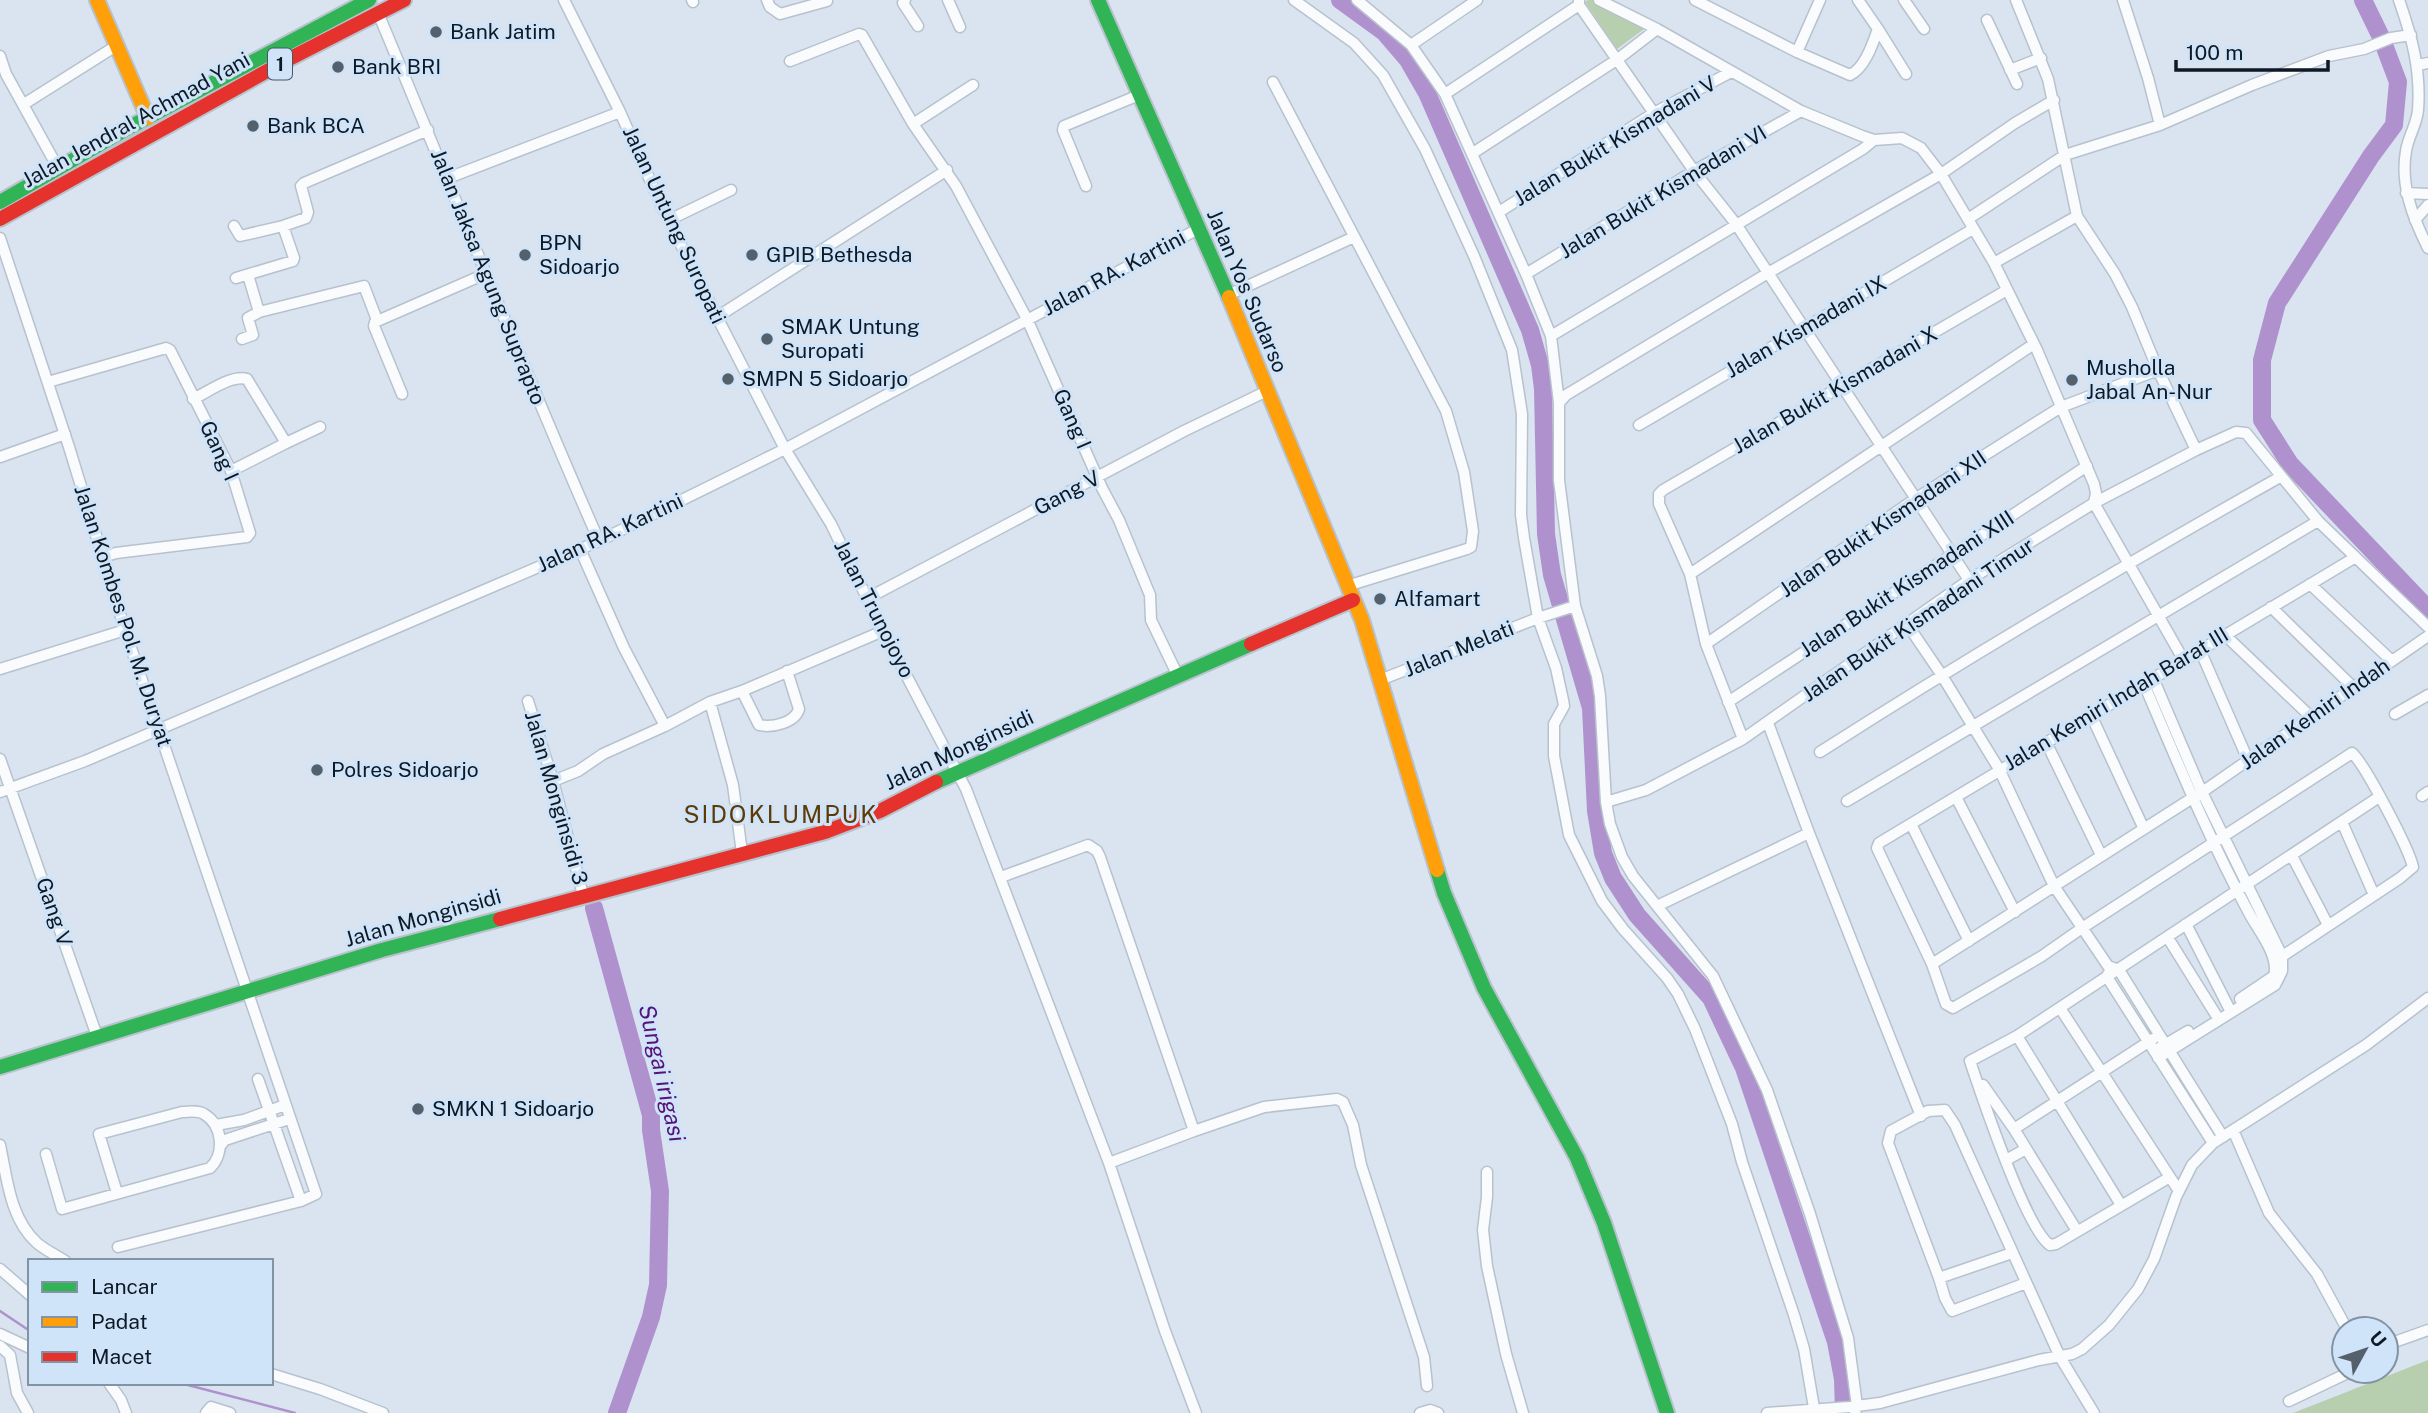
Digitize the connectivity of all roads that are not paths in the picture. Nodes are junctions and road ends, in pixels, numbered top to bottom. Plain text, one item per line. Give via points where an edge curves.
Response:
1 (97, 0) edge
2 (369, 0) edge
3 (404, 0) edge
4 (564, 0) edge
5 (767, 0) edge
6 (905, 0) edge
7 (948, 0) edge
8 (1098, 0) edge
9 (1294, 0) edge
10 (1359, 0) edge
11 (1477, 0) edge
12 (1599, 0) edge
13 (1695, 0) edge
14 (1820, 0) edge
15 (1858, 0) edge
16 (1904, 0) edge
17 (2016, 0) edge
18 (2123, 0) edge
19 (2399, 0) edge
20 (827, 1) edge
21 (1579, 3) edge
22 (378, 13) junction
23 (1987, 20) dead end
24 (918, 26) dead end
25 (960, 27) dead end
26 (1657, 29) junction
27 (1878, 29) junction
28 (1924, 29) dead end
29 (2411, 35) junction
30 (1411, 45) junction
31 (116, 46) junction
32 (1797, 52) junction
33 (0, 56) edge
34 (2040, 58) junction
35 (1618, 59) junction
36 (790, 61) dead end
37 (2423, 64) edge
38 (2010, 70) junction
39 (1731, 72) junction
40 (1906, 75) dead end
41 (1273, 82) dead end
42 (2017, 84) dead end
43 (973, 85) dead end
44 (2423, 92) edge
45 (1445, 93) junction
46 (1139, 95) junction
47 (2054, 100) junction
48 (24, 104) junction
49 (1801, 111) junction
50 (620, 112) junction
51 (1654, 113) junction
52 (2423, 113) edge
53 (148, 118) junction
54 (913, 124) junction
55 (2160, 125) junction
56 (428, 130) junction
57 (1874, 140) junction
58 (1472, 153) junction
59 (2066, 155) junction
60 (58, 168) junction
61 (947, 170) junction
62 (1694, 171) junction
63 (1941, 174) junction
64 (448, 178) junction
65 (1086, 186) dead end
66 (731, 190) dead end
67 (2406, 193) junction
68 (2428, 194) edge
69 (0, 202) edge
70 (2428, 205) edge
71 (1499, 212) junction
72 (2077, 216) junction
73 (0, 219) edge
74 (669, 220) junction
75 (2415, 220) junction
76 (1736, 224) junction
77 (1971, 224) junction
78 (234, 226) dead end
79 (283, 226) junction
80 (1198, 229) junction
81 (1354, 237) junction
82 (0, 238) edge
83 (2428, 248) edge
84 (1994, 263) junction
85 (1768, 273) junction
86 (485, 274) junction
87 (1526, 274) junction
88 (248, 275) junction
89 (236, 278) dead end
90 (2007, 290) junction
91 (1228, 295) junction
92 (259, 312) junction
93 (717, 317) junction
94 (1027, 319) junction
95 (377, 320) junction
96 (1804, 327) junction
97 (1551, 336) junction
98 (242, 338) dead end
99 (2034, 344) junction
100 (2158, 370) junction
101 (48, 383) junction
102 (1843, 386) junction
103 (1267, 391) junction
104 (402, 394) dead end
105 (193, 399) junction
106 (1559, 403) junction
107 (2061, 407) junction
108 (1639, 425) dead end
109 (320, 427) dead end
110 (65, 434) junction
111 (286, 443) junction
112 (1883, 446) junction
113 (786, 449) junction
114 (2196, 450) junction
115 (0, 457) edge
116 (2087, 467) junction
117 (231, 471) junction
118 (1097, 477) junction
119 (2280, 477) junction
120 (1915, 499) junction
121 (2094, 503) junction
122 (2318, 521) junction
123 (599, 541) junction
124 (580, 549) junction
125 (1951, 554) junction
126 (103, 557) junction
127 (2354, 558) junction
128 (2127, 563) junction
129 (1690, 574) junction
130 (1969, 580) junction
131 (2310, 584) junction
132 (1350, 593) junction
133 (868, 598) junction
134 (1571, 607) junction
135 (2271, 607) junction
136 (2158, 616) junction
137 (1542, 617) junction
138 (1907, 624) junction
139 (2428, 627) edge
140 (125, 631) junction
141 (883, 631) junction
142 (2225, 635) junction
143 (2428, 636) edge
144 (1706, 644) junction
145 (2200, 650) junction
146 (2183, 659) junction
147 (2392, 661) junction
148 (0, 669) edge
149 (787, 671) junction
150 (1941, 674) junction
151 (1178, 676) junction
152 (1380, 680) junction
153 (2148, 681) junction
154 (2353, 687) junction
155 (742, 691) junction
156 (2428, 695) edge
157 (528, 701) dead end
158 (710, 702) junction
159 (1728, 702) junction
160 (2395, 714) dead end
161 (2091, 715) junction
162 (2310, 716) junction
163 (1768, 723) junction
164 (665, 726) junction
165 (1972, 727) junction
166 (158, 729) junction
167 (1743, 739) junction
168 (2046, 742) junction
169 (1819, 752) dead end
170 (0, 758) edge
171 (2248, 760) junction
172 (1999, 769) junction
173 (957, 771) junction
174 (553, 781) junction
175 (5, 790) edge
176 (2198, 794) junction
177 (1956, 797) junction
178 (2379, 797) junction
179 (1847, 801) dead end
180 (1606, 802) junction
181 (2342, 822) junction
182 (1911, 824) junction
183 (2143, 827) junction
184 (1809, 832) junction
185 (2219, 839) junction
186 (742, 853) junction
187 (2101, 855) junction
188 (2291, 856) junction
189 (1001, 877) junction
190 (2054, 886) junction
191 (2242, 889) junction
192 (583, 895) junction
193 (2375, 895) junction
194 (1657, 906) junction
195 (2015, 912) junction
196 (2186, 924) junction
197 (2328, 925) junction
198 (2082, 928) junction
199 (2168, 939) junction
200 (1969, 941) junction
201 (2279, 958) junction
202 (1932, 964) junction
203 (2111, 971) junction
204 (247, 993) junction
205 (2428, 998) edge
206 (2060, 1008) junction
207 (2229, 1009) junction
208 (2216, 1015) junction
209 (2160, 1035) junction
210 (97, 1036) junction
211 (2017, 1036) junction
212 (2167, 1048) junction
213 (2153, 1050) junction
214 (0, 1067) edge
215 (2102, 1072) junction
216 (1974, 1074) junction
217 (258, 1079) dead end
218 (2059, 1100) junction
219 (285, 1105) junction
220 (269, 1110) junction
221 (1921, 1116) junction
222 (289, 1119) junction
223 (216, 1125) junction
224 (273, 1125) junction
225 (2014, 1129) junction
226 (2233, 1130) junction
227 (1194, 1131) junction
228 (2223, 1137) junction
229 (2213, 1143) junction
230 (0, 1145) edge
231 (220, 1145) junction
232 (2026, 1149) junction
233 (46, 1154) dead end
234 (2006, 1160) junction
235 (1110, 1163) junction
236 (1487, 1172) dead end
237 (2170, 1177) junction
238 (2179, 1191) junction
239 (117, 1193) junction
240 (301, 1201) junction
241 (2121, 1205) junction
242 (2077, 1231) junction
243 (118, 1247) dead end
244 (2012, 1253) junction
245 (62, 1259) edge
246 (0, 1269) edge
247 (1939, 1278) junction
248 (2026, 1283) junction
249 (28, 1293) edge
250 (2339, 1315) edge
251 (2428, 1330) edge
252 (0, 1334) edge
253 (2400, 1340) edge
254 (0, 1346) edge
255 (28, 1347) edge
256 (2060, 1357) junction
257 (273, 1375) edge
258 (2330, 1381) edge
259 (110, 1385) edge
260 (1427, 1386) dead end
261 (2289, 1401) dead end
262 (1819, 1408) junction
263 (1854, 1409) edge
264 (28, 1413) edge
265 (125, 1413) edge
266 (206, 1413) edge
267 (230, 1413) edge
268 (383, 1413) edge
269 (1196, 1413) edge
270 (1420, 1413) edge
271 (1438, 1413) edge
272 (1523, 1413) edge
273 (1667, 1413) edge
274 (1767, 1413) edge
275 (2094, 1413) edge

1 - 31 main road
2 - 53 main road, Jalan Jendral Achmad Yani / 1
3 - 22 main road, Jalan Jendral Achmad Yani / 1
4 - 50 street, Jalan Untung Suropati
5 - 20 street via 780,14
6 - 24 street
7 - 25 street
8 - 46 main road, Jalan Yos Sudarso
9 - 137 street via 1354,43 1383,75 1425,149 1512,350 1522,414 1521,515 1527,563
10 - 30 street
11 - 30 street
12 - 26 street
13 - 32 street
14 - 32 street
15 - 27 street
16 - 28 street
17 - 34 street
18 - 55 street
19 - 29 street
21 - 35 street
21 - 45 street
22 - 56 street, Jalan Jaksa Agung Suprapto
22 - 73 main road, Jalan Jendral Achmad Yani / 1
23 - 38 street
26 - 35 street
26 - 39 street
27 - 32 street via 1854,74
27 - 40 street
29 - 37 street
29 - 55 street, Jalan Kismadani IX via 2329,56
30 - 45 street
31 - 48 street
31 - 53 main road
33 - 48 street
34 - 38 street
34 - 47 street
35 - 51 street
35 - 58 street
36 - 54 street, Gang I via 860,34
37 - 44 street
38 - 42 street
39 - 49 street
39 - 51 street, Jalan Bukit Kismadani V
41 - 81 street
43 - 54 street
44 - 52 street
45 - 58 street
46 - 65 street via 1064,126
46 - 80 main road, Jalan Yos Sudarso
47 - 59 street
47 - 63 street
48 - 60 street
49 - 57 street
49 - 62 street, Jalan Bukit Kismadani VI
50 - 64 street
50 - 74 street, Jalan Untung Suropati
51 - 62 street
51 - 71 street, Jalan Bukit Kismadani V
52 - 67 street via 2406,151
53 - 60 main road, Jalan Jendral Achmad Yani / 1
54 - 61 street, Gang I
55 - 59 street, Jalan Kismadani IX
56 - 64 street, Jalan Jaksa Agung Suprapto
56 - 79 street via 304,183 302,194 309,215
57 - 63 street via 1911,141
57 - 76 street
58 - 71 street
59 - 72 street
59 - 77 street, Jalan Kismadani IX
60 - 69 main road, Jalan Jendral Achmad Yani / 1
61 - 93 street
61 - 94 street, Gang I
62 - 76 street
62 - 87 street, Jalan Bukit Kismadani VI
63 - 77 street
63 - 85 street
64 - 86 street, Jalan Jaksa Agung Suprapto
66 - 74 street
67 - 68 street
67 - 75 street
70 - 75 street
71 - 87 street
72 - 84 street
72 - 100 street via 2115,274
74 - 93 street, Jalan Untung Suropati
75 - 83 street
76 - 85 street
76 - 97 street
77 - 84 street
77 - 96 street, Jalan Kismadani IX
78 - 79 street via 240,236
79 - 88 street via 293,261
80 - 91 main road, Jalan Yos Sudarso
80 - 94 street, Jalan RA. Kartini
81 - 91 street
81 - 132 street via 1446,411 1464,472 1473,531 1471,547
82 - 101 street, Jalan Kombes Pol. M. Duryat
84 - 90 street
85 - 96 street
85 - 106 street
86 - 95 street
86 - 123 street, Jalan Jaksa Agung Suprapto
87 - 97 street
88 - 89 street
88 - 92 street
90 - 99 street
90 - 102 street, Jalan Bukit Kismadani X
91 - 103 main road, Jalan Yos Sudarso
92 - 95 street via 363,286
92 - 98 street via 246,318 253,335
93 - 113 street, Jalan Untung Suropati
94 - 113 street, Jalan RA. Kartini
94 - 118 street, Gang I
95 - 104 street via 374,326
96 - 102 street
96 - 108 street, Jalan Kismadani IX
97 - 106 street
99 - 107 street
99 - 112 street
100 - 107 street, Jalan Bukit Kismadani XII
100 - 114 street
101 - 105 street, Gang I via 166,348
101 - 110 street, Jalan Kombes Pol. M. Duryat
102 - 112 street
102 - 129 street, Jalan Bukit Kismadani X via 1663,489 1659,503
103 - 118 street, Gang V
103 - 132 main road, Jalan Yos Sudarso
105 - 111 street via 231,381 247,379
105 - 117 street, Gang I
106 - 134 street via 1559,480
107 - 116 street
107 - 120 street, Jalan Bukit Kismadani XII
109 - 111 street
110 - 115 street
110 - 126 street, Jalan Kombes Pol. M. Duryat
111 - 117 street
112 - 120 street
112 - 129 street
113 - 123 street, Jalan RA. Kartini
113 - 133 street, Jalan Trunojoyo
114 - 119 street, Jalan Bukit Kismadani Timur via 2242,431
114 - 121 street, Jalan Bukit Kismadani Timur
116 - 121 street via 2096,493
116 - 125 street, Jalan Bukit Kismadani XIII
117 - 126 street, Gang I via 250,533 247,537
118 - 133 street, Gang V
118 - 151 street, Gang I via 1150,595 1152,620
119 - 122 street
119 - 128 street
120 - 125 street
120 - 144 street, Jalan Bukit Kismadani XII
121 - 128 street
121 - 130 street, Jalan Bukit Kismadani Timur
122 - 127 street
122 - 136 street
123 - 124 street, Jalan RA. Kartini
124 - 164 street
124 - 166 street, Jalan RA. Kartini
125 - 130 street
125 - 159 street, Jalan Bukit Kismadani XIII
126 - 140 street, Jalan Kombes Pol. M. Duryat
127 - 131 street, Jalan Kemiri Indah Barat III
127 - 139 street
128 - 136 street
128 - 150 street
129 - 144 street
130 - 138 street, Jalan Bukit Kismadani Timur
131 - 135 street, Jalan Kemiri Indah Barat III
131 - 147 street
132 - 151 main road, Jalan Monginsidi
132 - 152 main road, Jalan Yos Sudarso
133 - 141 street, Jalan Trunojoyo
134 - 137 street, Jalan Melati
134 - 180 street via 1594,665 1600,696
135 - 142 street, Jalan Kemiri Indah Barat III
135 - 154 street
136 - 146 street
136 - 165 street
137 - 152 street, Jalan Melati
137 - 262 street via 1563,699 1554,724 1553,756 1569,835 1602,901 1667,978 1695,1029 1732,1124
138 - 150 street
138 - 163 street, Jalan Bukit Kismadani Timur
140 - 148 street
140 - 166 street, Jalan Kombes Pol. M. Duryat
141 - 149 street
141 - 173 street, Jalan Trunojoyo
142 - 145 street, Jalan Kemiri Indah Barat III
142 - 162 street
143 - 147 street, Jalan Kemiri Indah
144 - 159 street
145 - 146 street, Jalan Kemiri Indah Barat III
145 - 171 street
146 - 153 street, Jalan Kemiri Indah Barat III
147 - 154 street, Jalan Kemiri Indah
149 - 155 street
149 - 155 street via 799,709 788,721 759,725
150 - 165 street
150 - 169 street
151 - 173 main road, Jalan Monginsidi
152 - 273 main road, Jalan Yos Sudarso via 1444,893 1484,988 1577,1158 1604,1223
153 - 161 street, Jalan Kemiri Indah Barat III
153 - 176 street
154 - 162 street, Jalan Kemiri Indah
155 - 158 street
156 - 160 street
157 - 174 street, Jalan Monginsidi 3
158 - 164 street
158 - 186 street via 733,785
159 - 167 street
161 - 168 street, Jalan Kemiri Indah Barat III
161 - 183 street
162 - 171 street, Jalan Kemiri Indah
163 - 167 street, Jalan Bukit Kismadani Timur
163 - 184 street
164 - 174 street
165 - 172 street
165 - 179 street
166 - 175 street, Jalan RA. Kartini
166 - 204 street, Jalan Kombes Pol. M. Duryat
167 - 180 street, Jalan Bukit Kismadani Timur via 1646,790
168 - 172 street, Jalan Kemiri Indah Barat III
168 - 187 street
170 - 175 street, Gang V
171 - 176 street, Jalan Kemiri Indah
172 - 177 street, Jalan Kemiri Indah Barat III
172 - 190 street
173 - 186 main road, Jalan Monginsidi via 880,811 825,832
173 - 189 street, Jalan Trunojoyo
174 - 192 street, Jalan Monginsidi 3
175 - 210 street, Gang V
176 - 183 street, Jalan Kemiri Indah
176 - 185 street
177 - 182 street, Jalan Kemiri Indah Barat III
177 - 195 street
178 - 181 street
178 - 185 street via 2355,755 2347,754
178 - 193 street via 2413,867
180 - 194 street via 1622,858
181 - 188 street
181 - 193 street
182 - 200 street
182 - 202 street, Jalan Kemiri Indah Barat III via 1877,848
183 - 187 street, Jalan Kemiri Indah
184 - 194 street
184 - 221 street
185 - 191 street
185 - 198 street
186 - 192 main road, Jalan Monginsidi
187 - 190 street, Jalan Kemiri Indah
188 - 191 street
188 - 197 street
189 - 227 street via 1079,847 1088,845 1097,851
189 - 235 street, Jalan Trunojoyo
190 - 195 street, Jalan Kemiri Indah
190 - 198 street
191 - 196 street
191 - 201 street
192 - 204 main road, Jalan Monginsidi
193 - 197 street
194 - 263 street via 1713,976 1767,1090 1848,1338
195 - 200 street, Jalan Kemiri Indah
196 - 199 street
196 - 207 street
197 - 201 street
198 - 202 street via 1953,1009 1946,1004
198 - 203 street
199 - 203 street
199 - 208 street
200 - 202 street, Jalan Kemiri Indah
201 - 207 street via 2270,979
203 - 206 street
203 - 209 street
203 - 213 street
204 - 210 main road, Jalan Monginsidi
204 - 219 street, Jalan Kombes Pol. M. Duryat
205 - 226 street via 2356,1051
206 - 211 street
206 - 215 street
207 - 208 street
207 - 212 street
208 - 212 street
209 - 212 street
209 - 213 street
210 - 214 main road, Jalan Monginsidi
211 - 216 street via 1970,1061
211 - 218 street
212 - 213 street
212 - 228 street
213 - 215 street
213 - 229 street
215 - 218 street
215 - 237 street
216 - 225 street
216 - 234 street
217 - 220 street
218 - 225 street
218 - 241 street
219 - 220 street
219 - 222 street, Jalan Kombes Pol. M. Duryat
220 - 223 street
220 - 224 street
221 - 244 street via 1939,1109 1950,1116
221 - 247 street via 1891,1131 1888,1143
222 - 224 street
222 - 240 street, Jalan Kombes Pol. M. Duryat via 316,1194
223 - 231 street
223 - 239 street via 204,1114 182,1112 99,1134
224 - 231 street
224 - 240 street
225 - 232 street
226 - 228 street
226 - 250 street via 2269,1213 2317,1274
227 - 235 street
227 - 260 street via 1264,1107 1343,1102 1424,1357
228 - 229 street
229 - 238 street via 2192,1165
230 - 245 street via 20,1222 38,1244
231 - 239 street via 210,1168
232 - 234 street
232 - 242 street
233 - 239 street via 62,1209
234 - 242 street via 2045,1241 2056,1244
235 - 269 street, Jalan Trunojoyo
236 - 272 street via 1483,1230 1487,1266
237 - 238 street
237 - 241 street
238 - 256 street via 2138,1289 2094,1340
240 - 243 street
241 - 242 street
244 - 247 street
244 - 248 street
246 - 249 street
247 - 248 street via 1952,1311
248 - 256 street
251 - 253 street
252 - 255 street
254 - 264 street via 10,1355 17,1393
256 - 263 street
256 - 275 street
257 - 268 street
258 - 261 street
259 - 265 street
262 - 263 street
262 - 274 street
266 - 267 street via 211,1407
270 - 271 street

